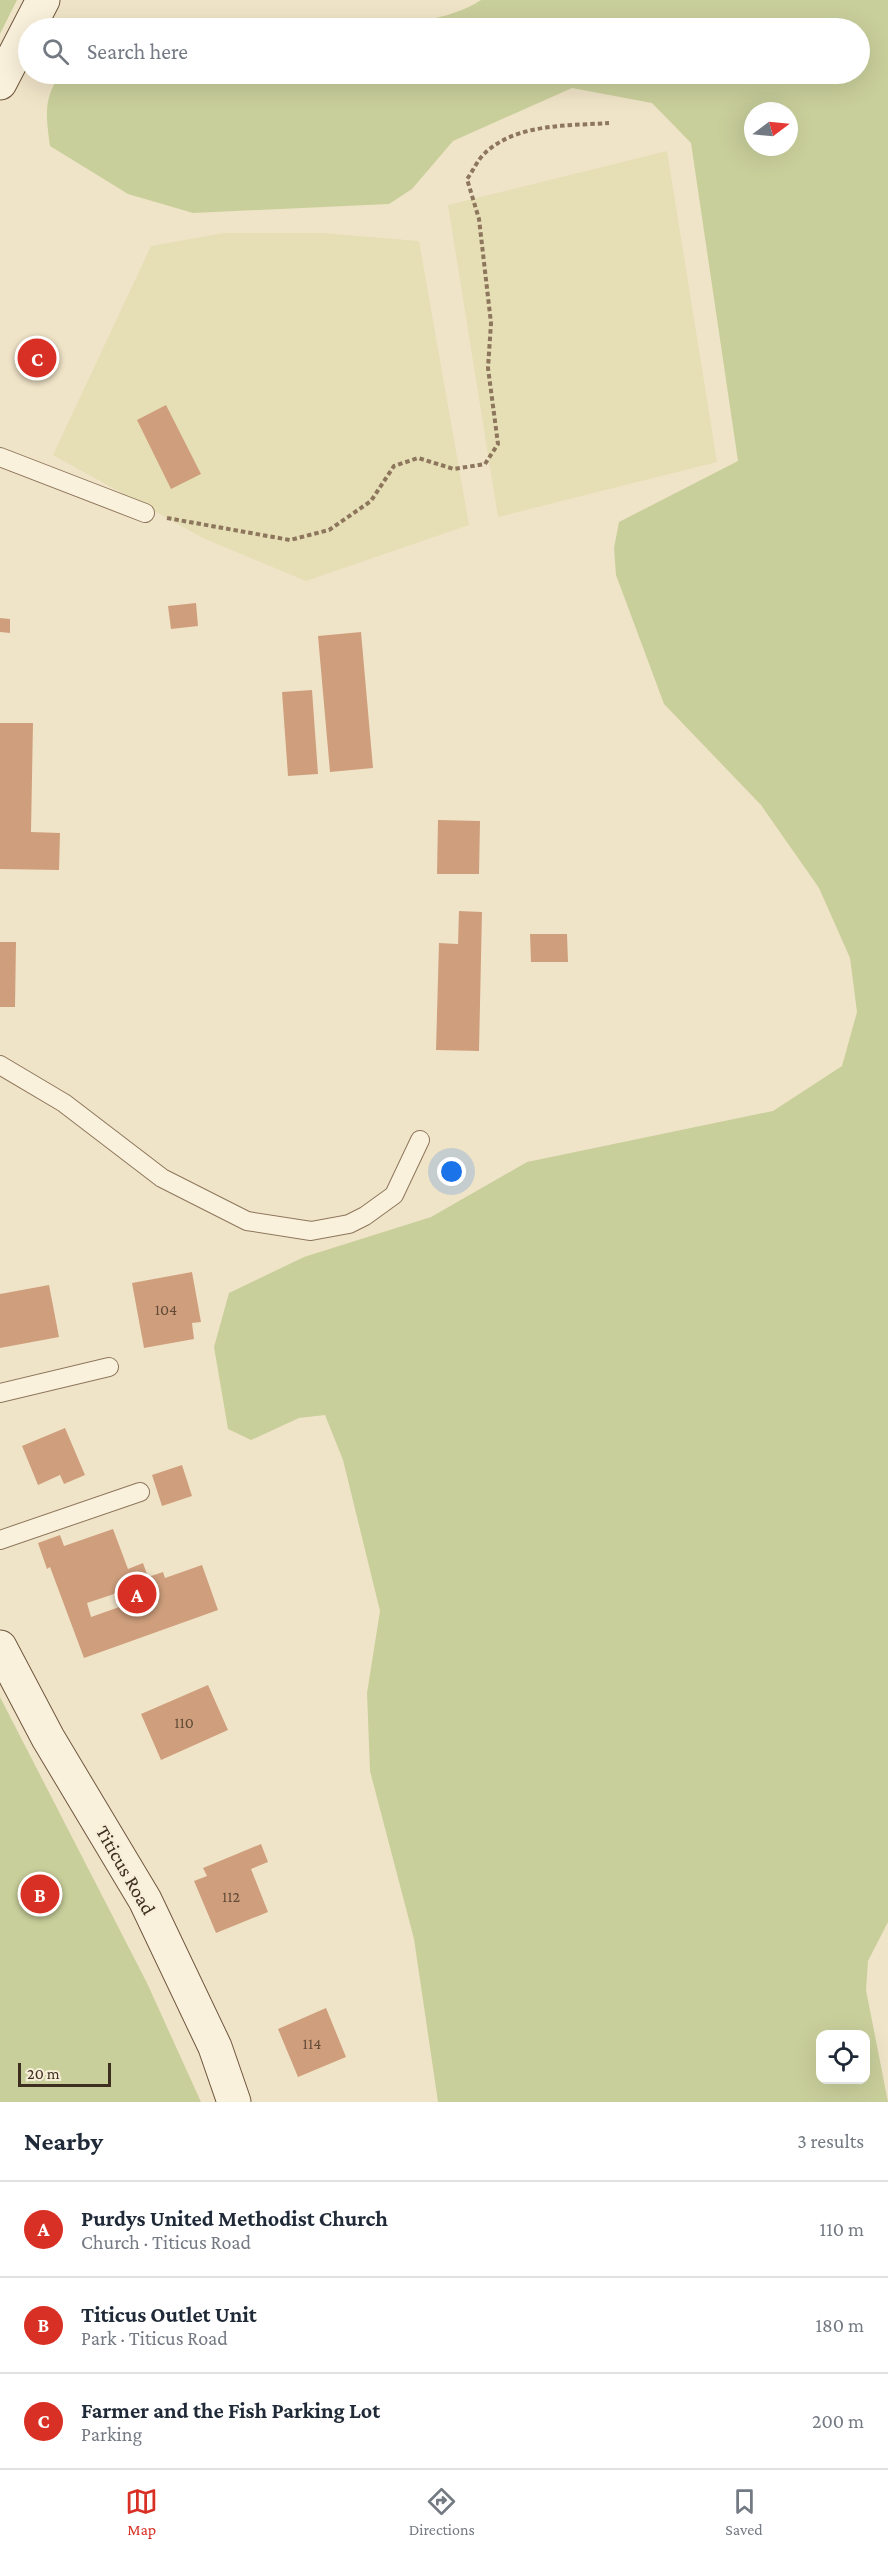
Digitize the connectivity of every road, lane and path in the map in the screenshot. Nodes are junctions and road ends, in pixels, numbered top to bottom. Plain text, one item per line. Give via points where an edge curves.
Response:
1 (43, 0) edge
2 (34, 18) edge
3 (18, 48) edge
4 (0, 83) edge
5 (609, 123) dead end
6 (0, 457) edge
7 (145, 513) joint
8 (0, 1065) edge
9 (420, 1140) dead end
10 (109, 1367) dead end
11 (0, 1394) edge
12 (140, 1492) dead end
13 (0, 1540) edge
14 (0, 1647) edge
15 (234, 2102) edge

1 - 2 main road
3 - 4 main road
5 - 7 path via 553,127 509,136 484,153 467,179 479,219 491,322 488,368 498,444 485,465 454,469 418,458 394,466 371,501 329,530 290,540
6 - 7 lane
8 - 9 lane via 64,1102 162,1178 247,1221 311,1231 357,1220 394,1195
10 - 11 lane
12 - 13 lane
14 - 15 main road, Titicus Road via 48,1738 145,1900 215,2047

